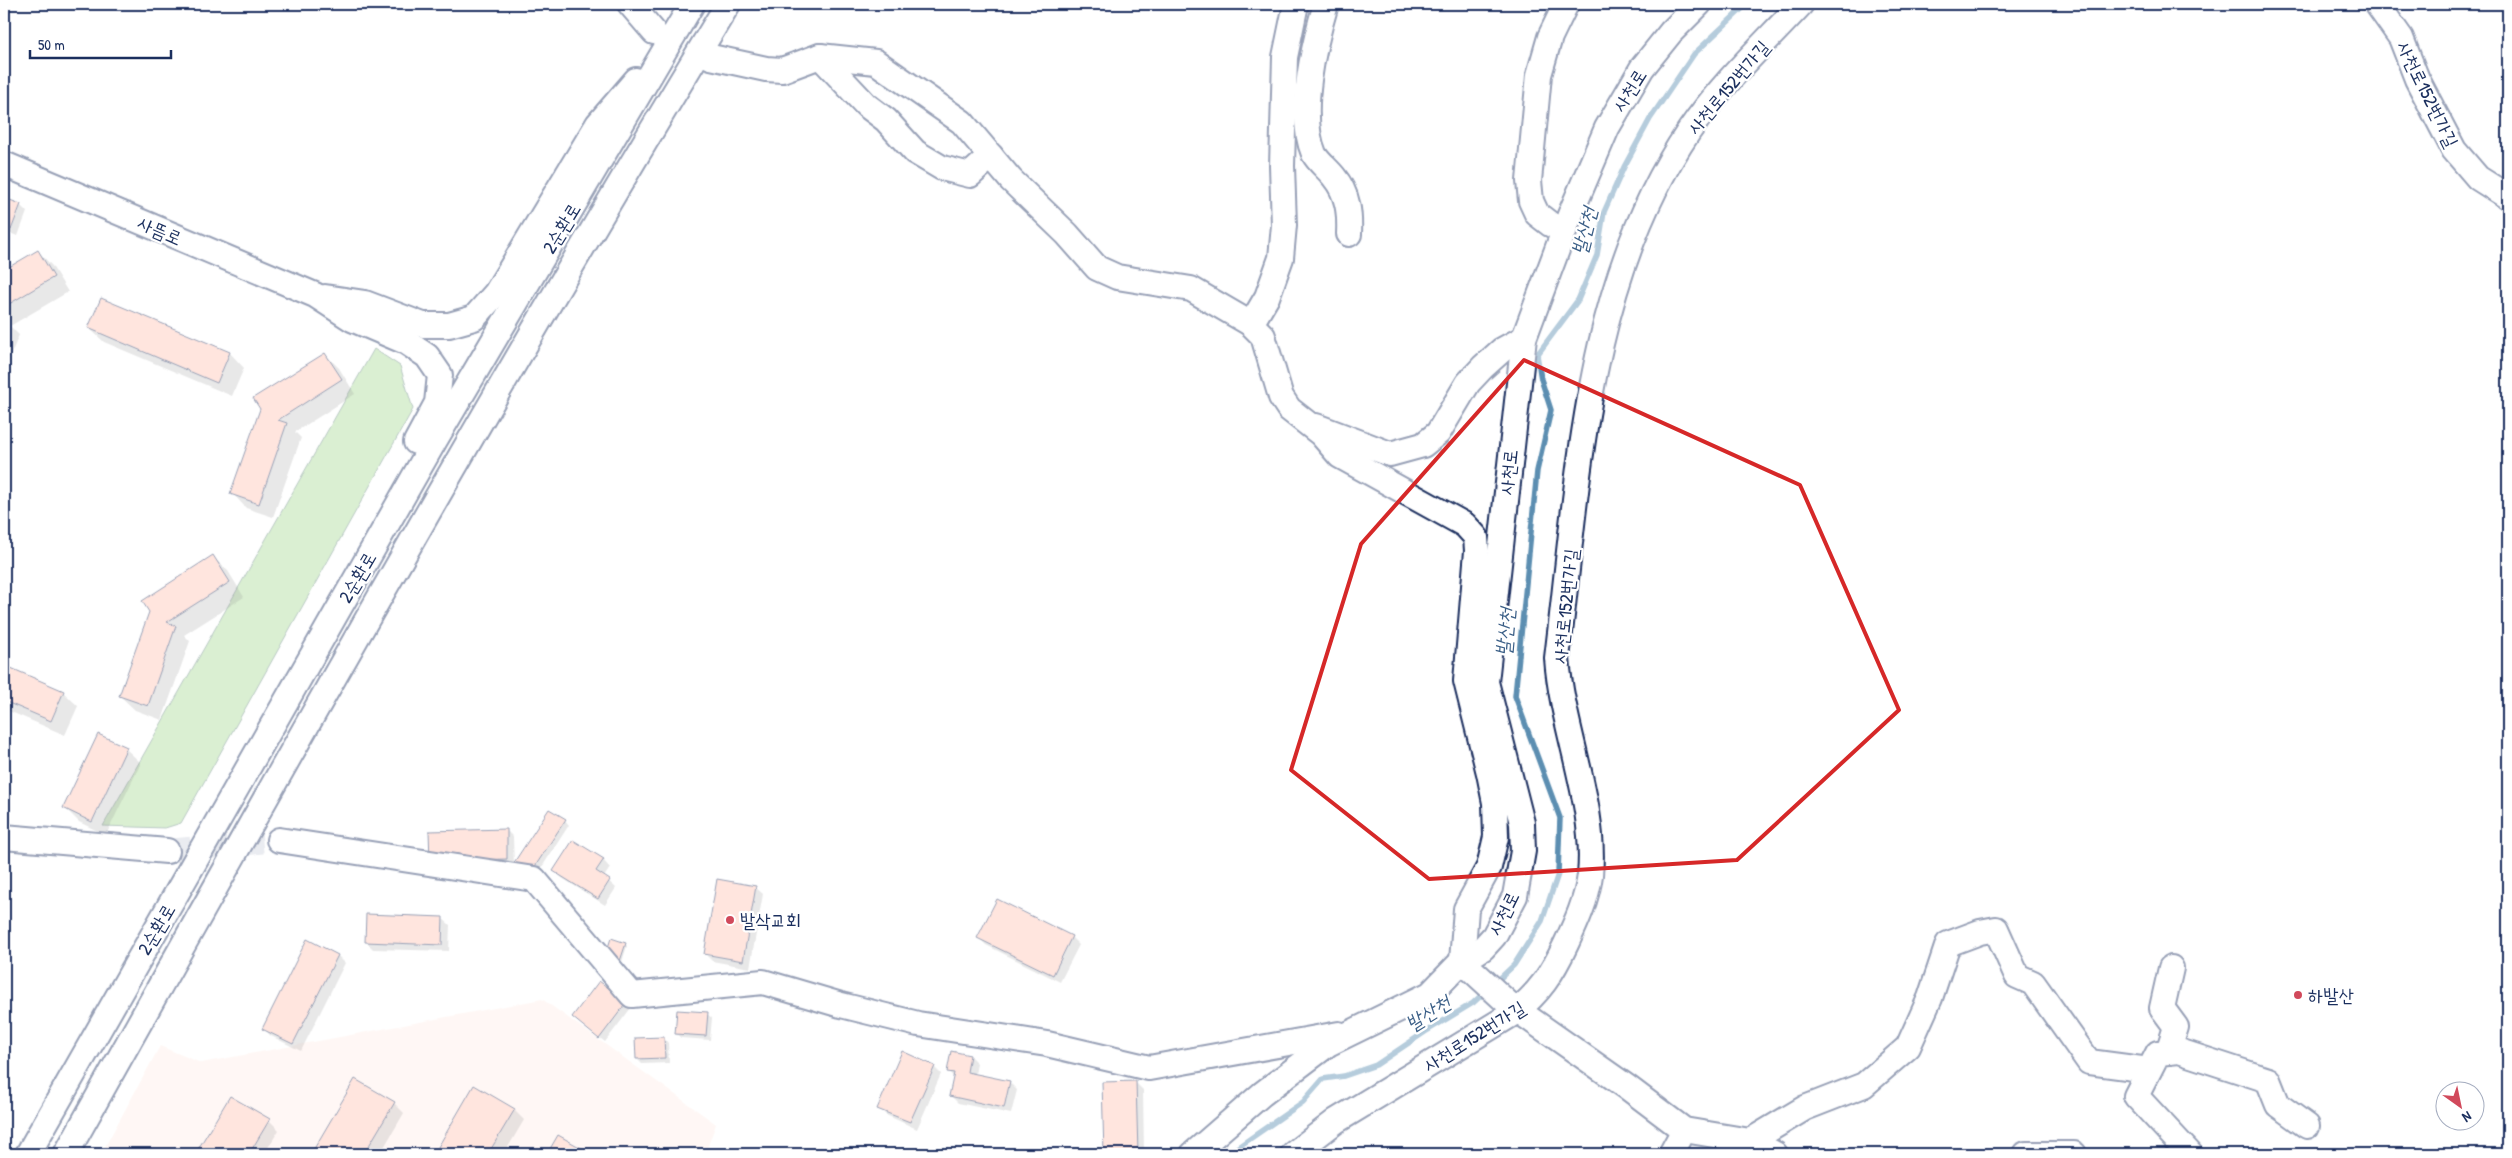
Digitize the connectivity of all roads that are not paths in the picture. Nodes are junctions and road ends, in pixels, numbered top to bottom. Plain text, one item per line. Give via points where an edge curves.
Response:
1 (630, 4) edge
2 (692, 4) edge
3 (728, 4) edge
4 (1296, 4) edge
5 (1326, 4) edge
6 (1566, 4) edge
7 (1699, 4) edge
8 (1802, 4) edge
9 (2378, 4) edge
10 (664, 34) junction
11 (820, 56) junction
12 (711, 58) tunnel mouth
13 (991, 156) junction
14 (4, 164) edge
15 (2508, 197) edge
16 (1564, 231) junction
17 (1349, 234) dead end
18 (315, 295) junction
19 (1251, 324) junction
20 (1524, 338) junction
21 (1305, 422) junction
22 (300, 677) junction
23 (4, 837) edge
24 (279, 840) tunnel mouth
25 (167, 851) tunnel mouth
26 (1467, 965) junction
27 (2171, 968) dead end
28 (1514, 1008) junction
29 (1358, 1030) junction
30 (2168, 1052) junction
31 (2149, 1070) junction
32 (2307, 1126) dead end
33 (1684, 1130) junction
34 (1750, 1141) junction
35 (28, 1154) edge
36 (66, 1154) edge
37 (1193, 1154) edge
38 (1293, 1154) edge
39 (1670, 1154) edge
40 (1775, 1154) edge
41 (2026, 1154) edge
42 (2074, 1154) edge
43 (2190, 1154) edge

1 - 10 street
2 - 10 street, 2순환로
3 - 36 street, 2순환로 via 462,453
4 - 19 street via 1285,57 1281,258 1267,297
5 - 17 street via 1307,99 1310,139 1315,156 1342,189 1350,209
6 - 16 street via 1550,37 1539,75 1529,181 1531,201 1537,214
7 - 16 street, 사천로 via 1642,68 1606,128
8 - 28 street, 사천로152번가길 via 1717,94 1667,166 1642,214 1600,339 1591,384 1557,658 1560,690 1589,820 1590,876 1562,953 1535,997
9 - 15 street, 사천로152번가길 via 2401,38 2417,79 2454,150 2478,178
10 - 18 street via 598,124 496,293 474,318 449,325 423,325 365,303
10 - 22 street, 2순환로
11 - 12 street via 782,70
11 - 13 street via 876,62 962,122
11 - 13 street via 915,152 942,168 970,175
13 - 19 street via 1097,268 1117,277 1191,289
14 - 18 street, 사뜸로
16 - 20 street, 사천로
18 - 22 street via 352,319 406,342 427,356 440,375 437,404 402,468
19 - 21 street via 1263,336 1280,397 1289,410
20 - 21 street via 1502,350 1468,382 1438,433 1423,445 1390,454
20 - 26 street, 사천로 via 1486,682 1522,823 1523,850 1515,896 1494,936
21 - 26 street via 1322,434 1340,456 1465,525 1476,537 1466,681 1495,803 1496,837 1489,868 1466,909
22 - 35 street, 2순환로
23 - 25 street
24 - 29 street via 534,879 632,995 763,982 918,1024 1047,1044 1149,1068
26 - 28 street
26 - 29 street, 사천로 via 1430,994
27 - 30 street via 2162,1008 2176,1027
28 - 33 street
28 - 38 street, 사천로152번가길 via 1336,1121
29 - 37 street, 사천로 via 1328,1044 1262,1094
30 - 31 street via 2158,1052
30 - 32 street via 2180,1051 2268,1080 2278,1105
31 - 34 street via 2088,1062 2033,983 2017,976 1996,929 1948,944 1930,998 1908,1047 1864,1085 1806,1108
31 - 43 street via 2136,1096
33 - 34 street
33 - 39 street
34 - 40 street
41 - 42 street

